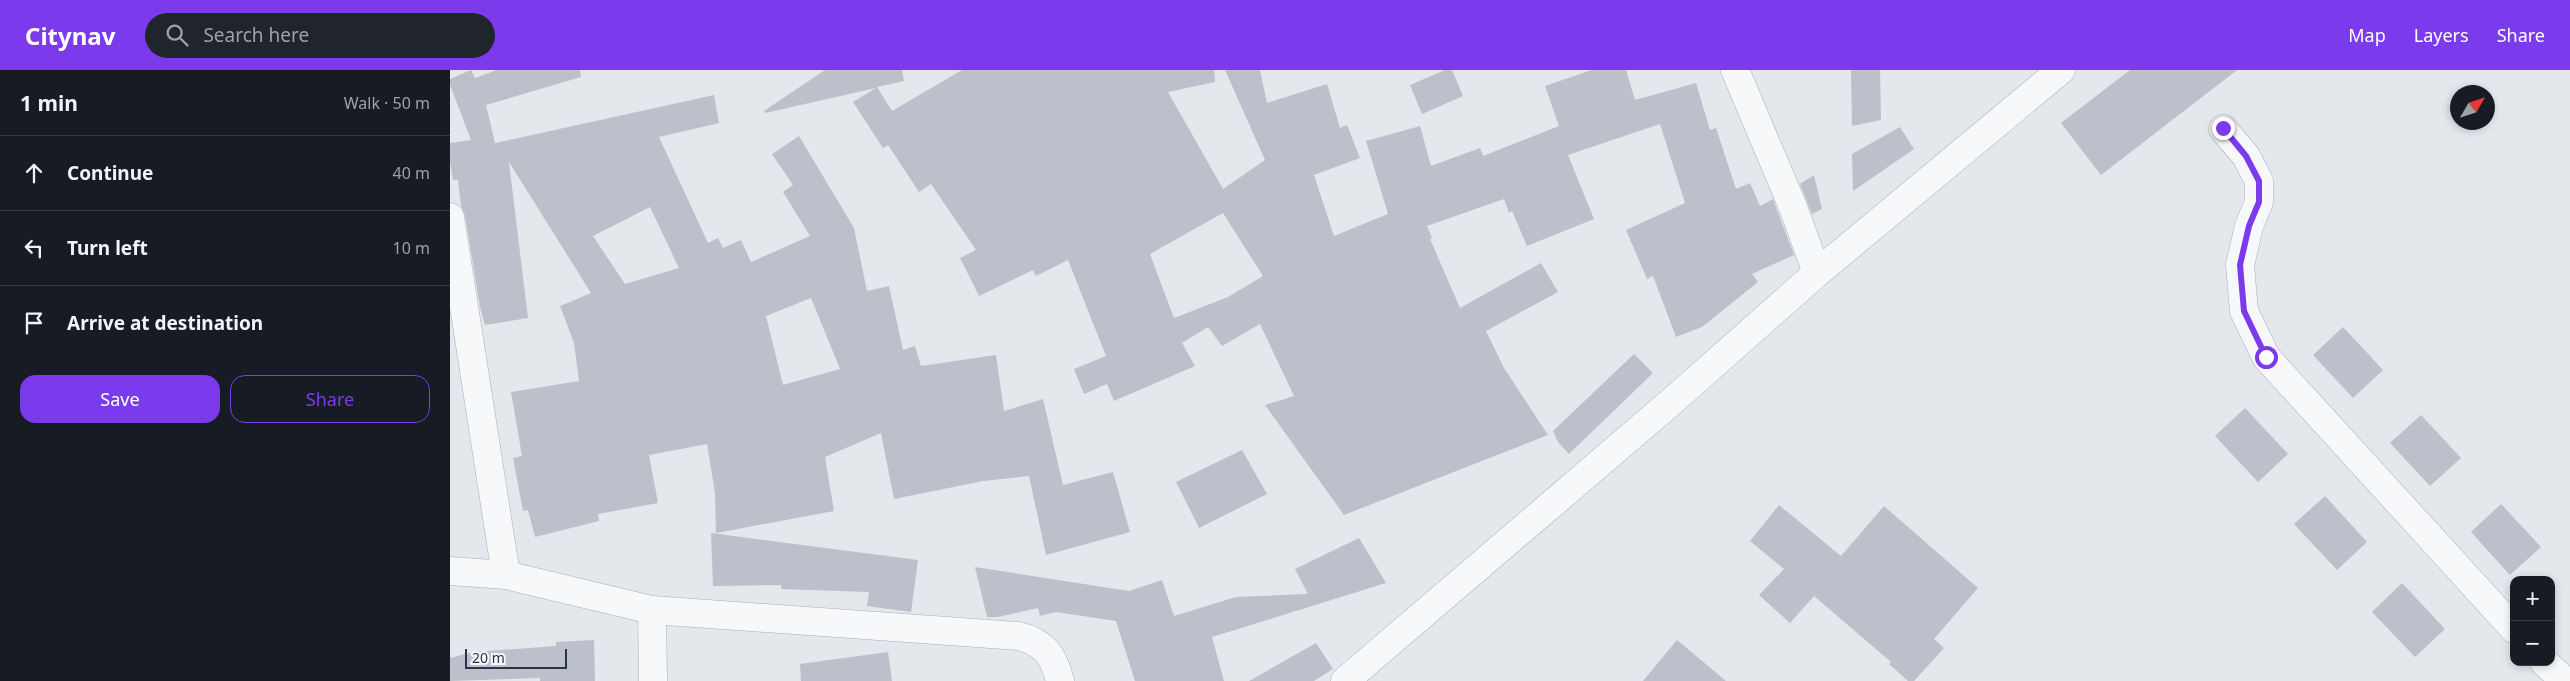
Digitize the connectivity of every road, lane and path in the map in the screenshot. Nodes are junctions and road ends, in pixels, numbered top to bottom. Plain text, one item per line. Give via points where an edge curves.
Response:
1 (1735, 70) edge
2 (2061, 70) edge
3 (2223, 128) dead end
4 (450, 217) edge
5 (1817, 273) junction
6 (450, 571) edge
7 (506, 575) junction
8 (652, 610) junction
9 (2510, 625) edge
10 (2548, 666) edge
11 (653, 681) edge
12 (1060, 681) edge
13 (1345, 681) edge
14 (2565, 681) edge

1 - 5 street
2 - 5 street
3 - 9 street via 2246,156 2259,181 2259,202 2249,226 2240,265 2244,311 2266,357
4 - 7 street
5 - 13 street
6 - 7 street
7 - 8 street
8 - 11 street
8 - 12 street via 1019,636 1033,639 1046,649 1056,664
10 - 14 street

